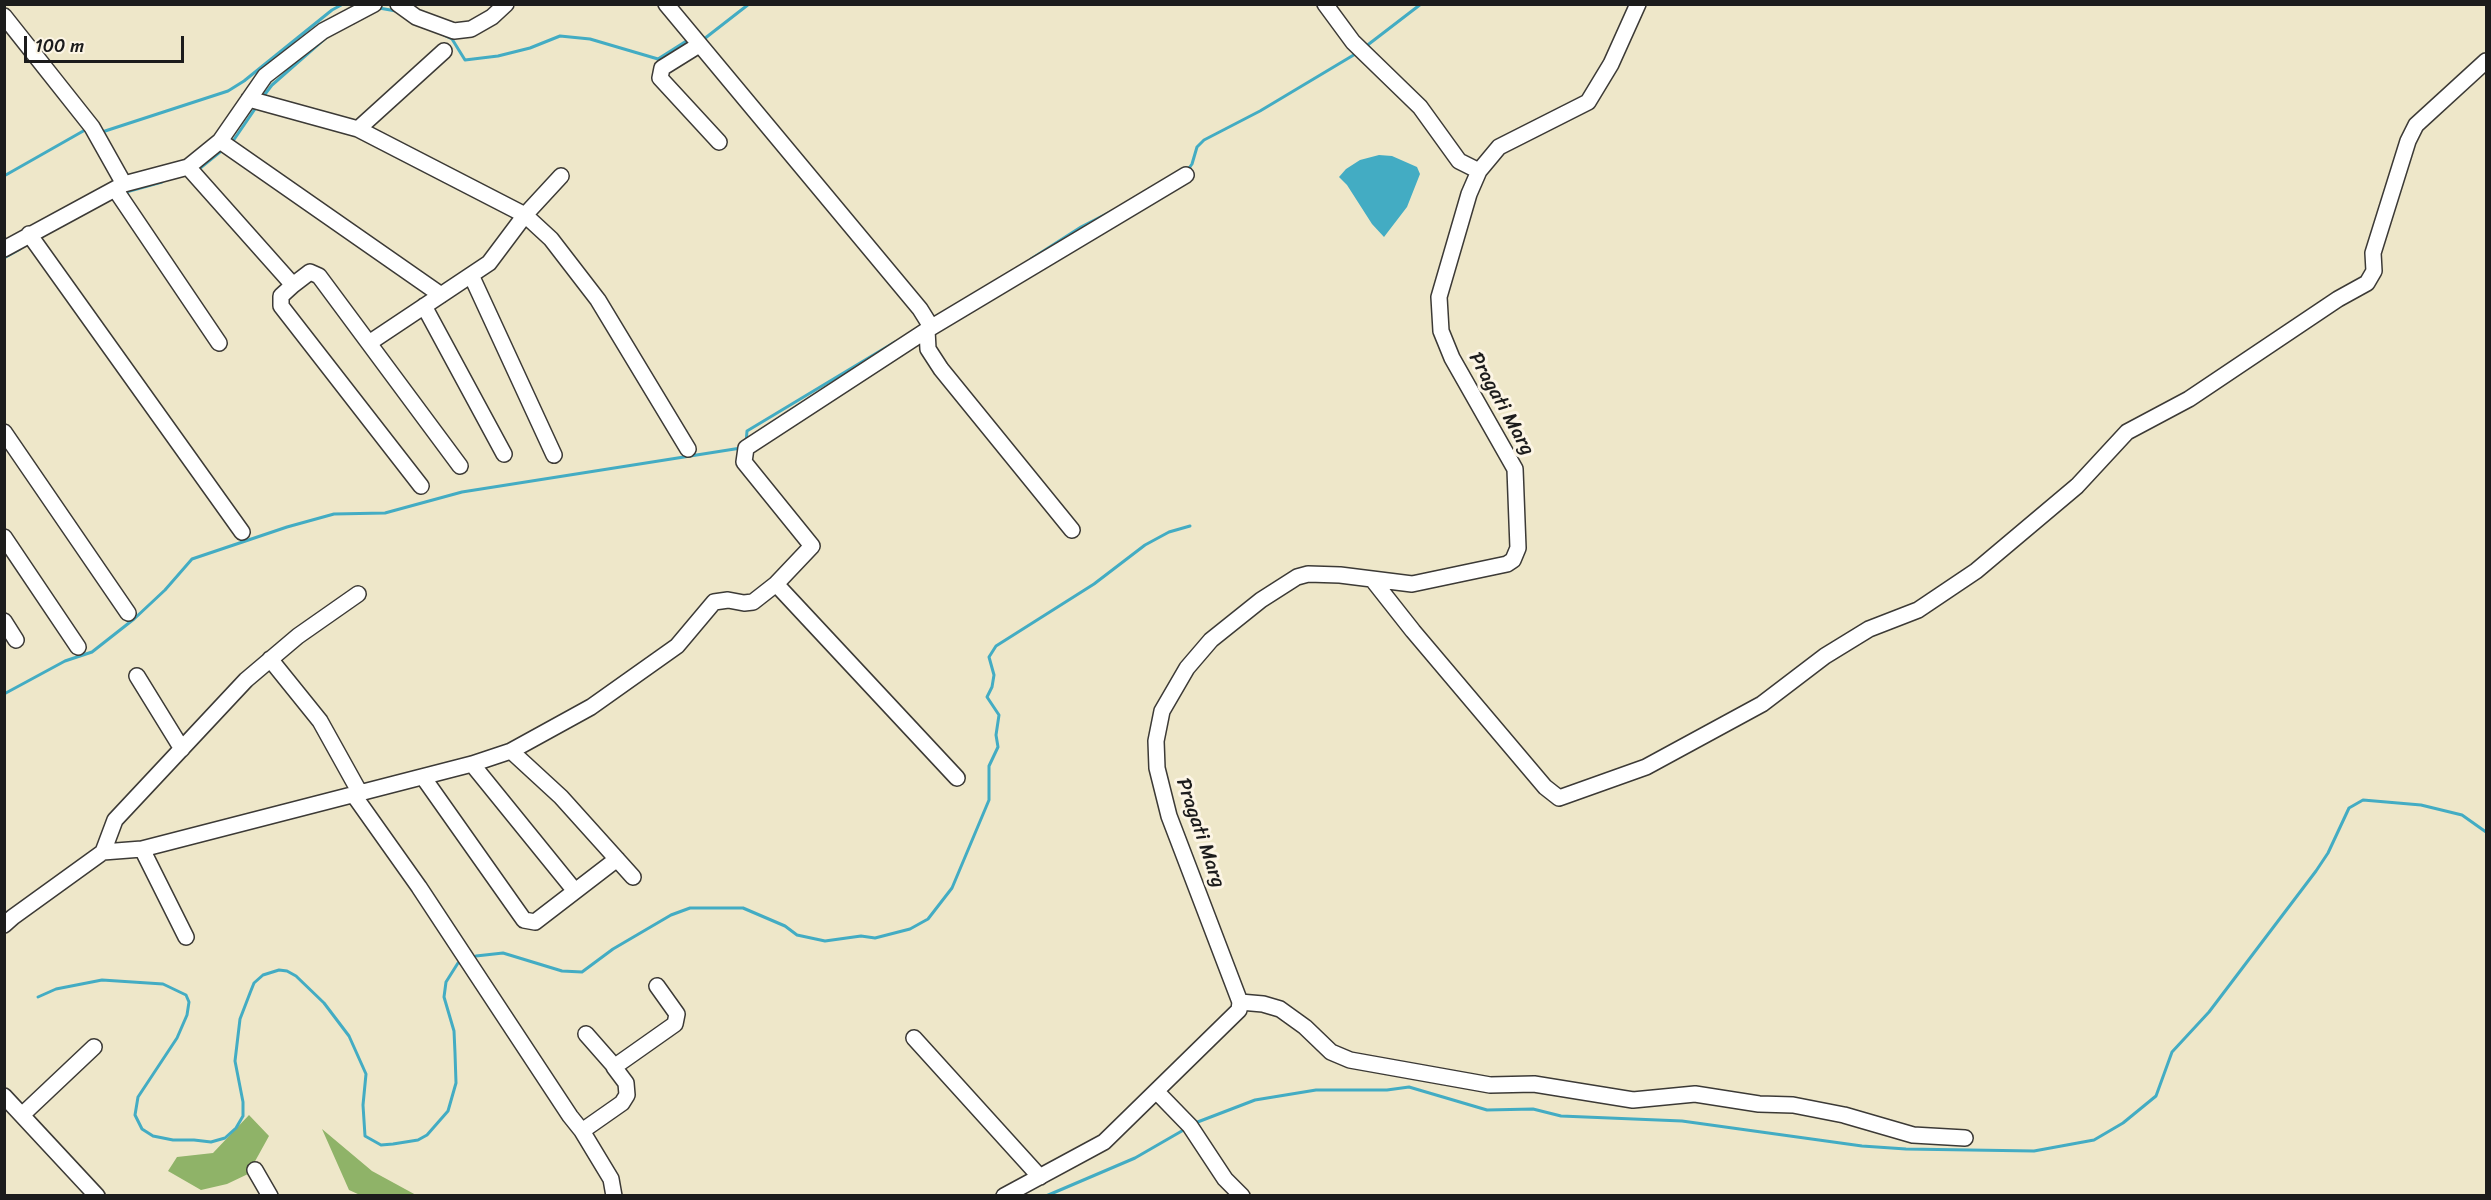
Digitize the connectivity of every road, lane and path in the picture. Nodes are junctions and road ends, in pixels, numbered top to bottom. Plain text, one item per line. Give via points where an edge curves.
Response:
1 (374, 4) edge
2 (398, 4) edge
3 (506, 4) edge
4 (666, 4) edge
5 (1325, 4) edge
6 (1638, 4) edge
7 (4, 16) edge
8 (699, 45) junction
9 (444, 51) dead end
10 (2487, 61) edge
11 (249, 99) junction
12 (358, 129) junction
13 (220, 141) junction
14 (719, 141) dead end
15 (188, 167) junction
16 (1479, 171) junction
17 (1186, 175) dead end
18 (561, 176) dead end
19 (119, 186) junction
20 (525, 215) junction
21 (29, 234) junction
22 (4, 249) edge
23 (471, 275) junction
24 (293, 285) junction
25 (441, 295) junction
26 (424, 306) junction
27 (927, 330) junction
28 (369, 343) junction
29 (219, 344) dead end
30 (4, 432) edge
31 (688, 449) dead end
32 (504, 454) dead end
33 (554, 455) dead end
34 (460, 466) dead end
35 (422, 486) dead end
36 (1072, 530) dead end
37 (242, 532) dead end
38 (4, 537) edge
39 (1372, 579) junction
40 (776, 584) junction
41 (358, 594) dead end
42 (128, 613) dead end
43 (4, 621) edge
44 (16, 640) dead end
45 (78, 647) dead end
46 (270, 659) junction
47 (137, 676) dead end
48 (182, 749) junction
49 (511, 751) junction
50 (472, 764) junction
51 (423, 777) junction
52 (957, 778) dead end
53 (356, 794) junction
54 (142, 849) junction
55 (103, 852) junction
56 (617, 860) junction
57 (633, 877) dead end
58 (575, 891) junction
59 (7, 917) edge
60 (186, 937) dead end
61 (657, 986) dead end
62 (1240, 1002) junction
63 (586, 1034) dead end
64 (914, 1038) dead end
65 (94, 1047) dead end
66 (615, 1067) junction
67 (1157, 1092) junction
68 (4, 1096) edge
69 (22, 1115) junction
70 (582, 1131) junction
71 (1965, 1138) dead end
72 (255, 1170) dead end
73 (1040, 1177) junction
74 (97, 1196) edge
75 (270, 1196) edge
76 (614, 1196) edge
77 (1004, 1196) edge
78 (1242, 1196) edge

1 - 11 street via 315,38 265,76
2 - 3 street via 416,17 454,31 471,29
4 - 8 street
5 - 16 street via 1353,42 1420,108 1459,161
6 - 16 street, Pragati Marg via 1611,64 1588,102 1499,147
7 - 19 street via 92,127
8 - 14 street via 662,68 660,78
8 - 27 street via 920,309 930,325
9 - 12 street
10 - 39 street via 2416,125 2373,253 2374,271 2367,283 2189,399 2127,432 2077,486 1966,578 1918,610 1869,629 1825,656 1762,704 1646,767 1559,798 1545,787
11 - 12 street
11 - 13 street
12 - 20 street
13 - 15 street
13 - 25 street
15 - 19 street
15 - 24 street
16 - 39 street, Pragati Marg via 1443,280 1439,317 1452,358 1515,469 1518,548 1507,564 1412,584
17 - 27 street
18 - 20 street
19 - 21 street
19 - 29 street
20 - 23 street via 489,263
20 - 31 street via 551,239 598,300
21 - 22 street
21 - 37 street
23 - 25 street
23 - 33 street
24 - 28 street via 310,272 315,273
24 - 35 street via 281,296 281,306
25 - 26 street
26 - 28 street
26 - 32 street
27 - 36 street via 928,349 941,369
27 - 40 street via 746,448 744,462 812,546
28 - 34 street
30 - 42 street
38 - 45 street
39 - 62 street, Pragati Marg via 1308,574 1297,577 1211,640 1187,668 1162,711 1156,741 1157,768 1168,816
40 - 49 street via 753,602 714,602 677,646 591,707
40 - 52 street
41 - 46 street
43 - 44 street
46 - 48 street
46 - 53 street via 320,721
47 - 48 street
48 - 55 street via 115,820
49 - 50 street
49 - 56 street via 561,797
50 - 51 street
50 - 58 street
51 - 53 street
51 - 58 street via 524,920 535,922
53 - 54 street
53 - 70 street
54 - 55 street
54 - 60 street
55 - 59 street
56 - 57 street
56 - 58 street
61 - 66 street via 676,1014 675,1024
62 - 67 street via 1238,1013
62 - 71 street via 1280,1009 1331,1052 1350,1060 1490,1085 1534,1084 1633,1100 1695,1094 1793,1105 1913,1135
63 - 66 street
64 - 73 street
65 - 69 street
66 - 70 street via 626,1083 627,1095 622,1103
67 - 73 street via 1104,1142
67 - 78 street via 1190,1126 1225,1179
68 - 69 street
69 - 74 street
70 - 76 street via 610,1179
72 - 75 street
73 - 77 street

